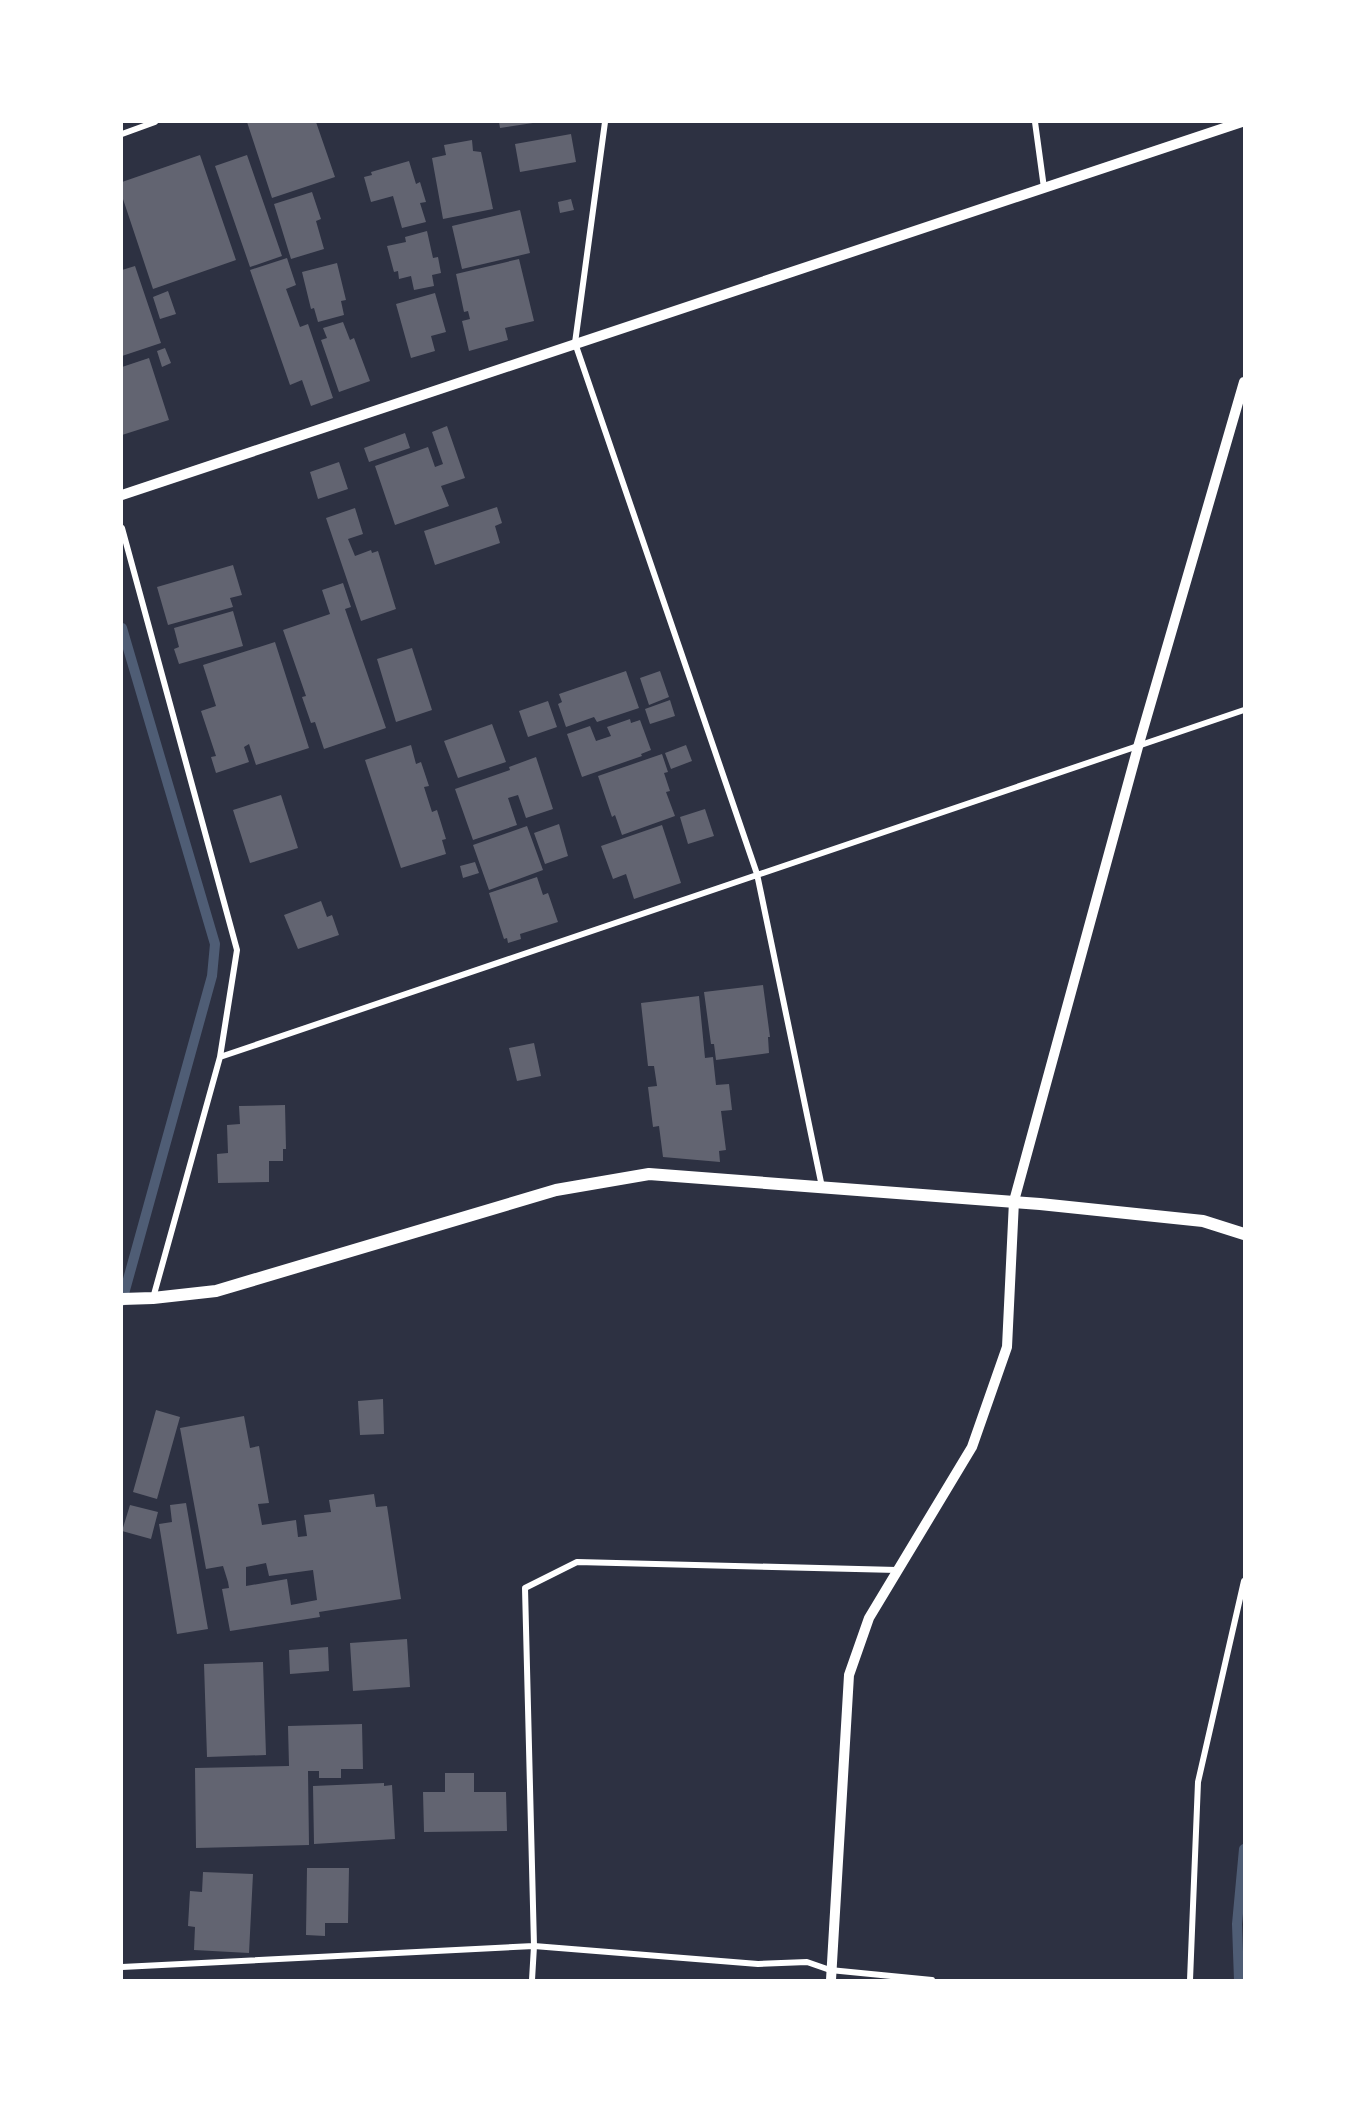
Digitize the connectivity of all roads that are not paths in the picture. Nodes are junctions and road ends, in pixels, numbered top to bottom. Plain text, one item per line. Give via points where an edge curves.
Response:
1 (155, 122) edge
2 (605, 122) edge
3 (1035, 122) edge
4 (1242, 122) edge
5 (122, 134) edge
6 (1044, 188) junction
7 (575, 343) junction
8 (1245, 382) edge
9 (122, 495) edge
10 (122, 528) edge
11 (1245, 710) edge
12 (1138, 747) junction
13 (757, 873) junction
14 (220, 1057) junction
15 (822, 1187) junction
16 (1014, 1201) junction
17 (1245, 1234) edge
18 (127, 1299) edge
19 (153, 1299) junction
20 (898, 1570) junction
21 (1245, 1581) edge
22 (534, 1946) junction
23 (122, 1967) edge
24 (831, 1975) edge
25 (532, 1980) edge
26 (932, 1980) edge
27 (1190, 1980) edge

1 - 5 street
2 - 7 street
3 - 6 street
4 - 6 street
6 - 7 street
7 - 9 street
7 - 13 street
8 - 12 street
10 - 14 street via 237,950
11 - 12 street
12 - 13 street
12 - 16 street
13 - 14 street
13 - 15 street
14 - 19 street
15 - 16 main road
15 - 19 main road via 650,1174 568,1188 216,1291
16 - 17 main road via 1203,1221
16 - 20 street via 1007,1347 972,1447
18 - 19 main road
20 - 22 street via 577,1562 525,1588
20 - 24 street via 869,1618 849,1675
21 - 27 street via 1198,1782
22 - 23 street
22 - 24 street via 758,1964 807,1962
22 - 25 street
24 - 26 street

